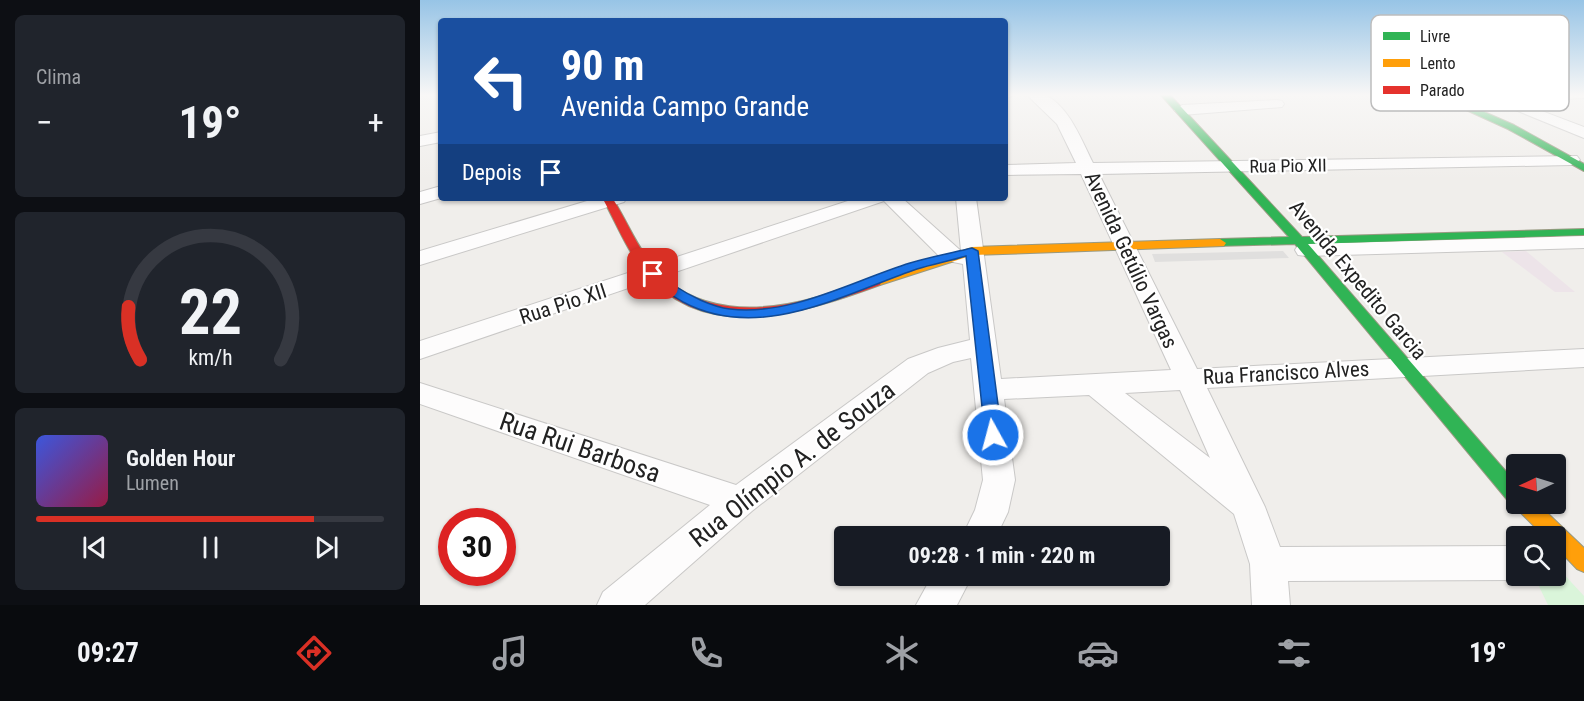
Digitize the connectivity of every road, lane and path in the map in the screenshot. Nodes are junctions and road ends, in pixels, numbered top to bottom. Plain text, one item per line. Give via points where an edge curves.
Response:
1 (1064, 122) edge
2 (1193, 122) edge
3 (1500, 122) edge
4 (1557, 122) edge
5 (1584, 133) edge
6 (438, 138) edge
7 (420, 141) edge
8 (1578, 164) edge
9 (1233, 167) junction
10 (1089, 169) junction
11 (1008, 170) edge
12 (438, 193) edge
13 (420, 198) edge
14 (606, 201) edge
15 (614, 201) edge
16 (867, 201) edge
17 (895, 201) edge
18 (966, 201) edge
19 (1584, 232) edge
20 (1525, 239) junction
21 (1584, 242) edge
22 (1302, 246) junction
23 (1129, 250) junction
24 (965, 255) junction
25 (420, 258) edge
26 (653, 274) junction
27 (982, 347) junction
28 (420, 350) edge
29 (1584, 357) edge
30 (1404, 366) junction
31 (1187, 378) junction
32 (1095, 384) junction
33 (987, 390) junction
34 (420, 393) edge
35 (1506, 484) edge
36 (740, 501) junction
37 (1248, 507) junction
38 (1535, 514) edge
39 (984, 526) edge
40 (1584, 562) edge
41 (1506, 563) edge
42 (1566, 563) edge
43 (1268, 564) junction
44 (947, 586) edge
45 (614, 604) edge
46 (935, 605) edge
47 (1271, 605) edge

1 - 10 street, Avenida Getúlio Vargas
2 - 9 street, Avenida Expedito Garcia
3 - 8 street
4 - 5 street
6 - 7 street
8 - 9 street, Rua Pio XII
9 - 10 street, Rua Pio XII
9 - 22 street, Avenida Expedito Garcia
10 - 11 street, Rua Pio XII
10 - 23 street, Avenida Getúlio Vargas
12 - 13 street
14 - 25 street
15 - 26 street
16 - 26 street, Rua Pio XII
17 - 24 street
18 - 24 street
19 - 20 street
20 - 21 street
20 - 22 street
22 - 23 street
22 - 30 street, Avenida Expedito Garcia
23 - 24 street
23 - 31 street, Avenida Getúlio Vargas
24 - 26 street via 805,305 766,313 728,313 695,303
24 - 27 street
26 - 28 street, Rua Pio XII
27 - 33 street
27 - 36 street, Rua Olímpio A. de Souza via 946,354 918,366
29 - 30 street, Rua Francisco Alves
30 - 31 street, Rua Francisco Alves
30 - 35 street, Avenida Expedito Garcia
31 - 32 street, Rua Francisco Alves
31 - 37 street, Avenida Getúlio Vargas
32 - 33 street, Rua Francisco Alves
32 - 37 street
33 - 39 street via 999,480
34 - 36 street, Rua Rui Barbosa
36 - 45 street, Rua Olímpio A. de Souza
37 - 43 street, Avenida Getúlio Vargas
38 - 40 street
40 - 42 street
41 - 43 street
43 - 47 street, Avenida Getúlio Vargas
44 - 46 street

